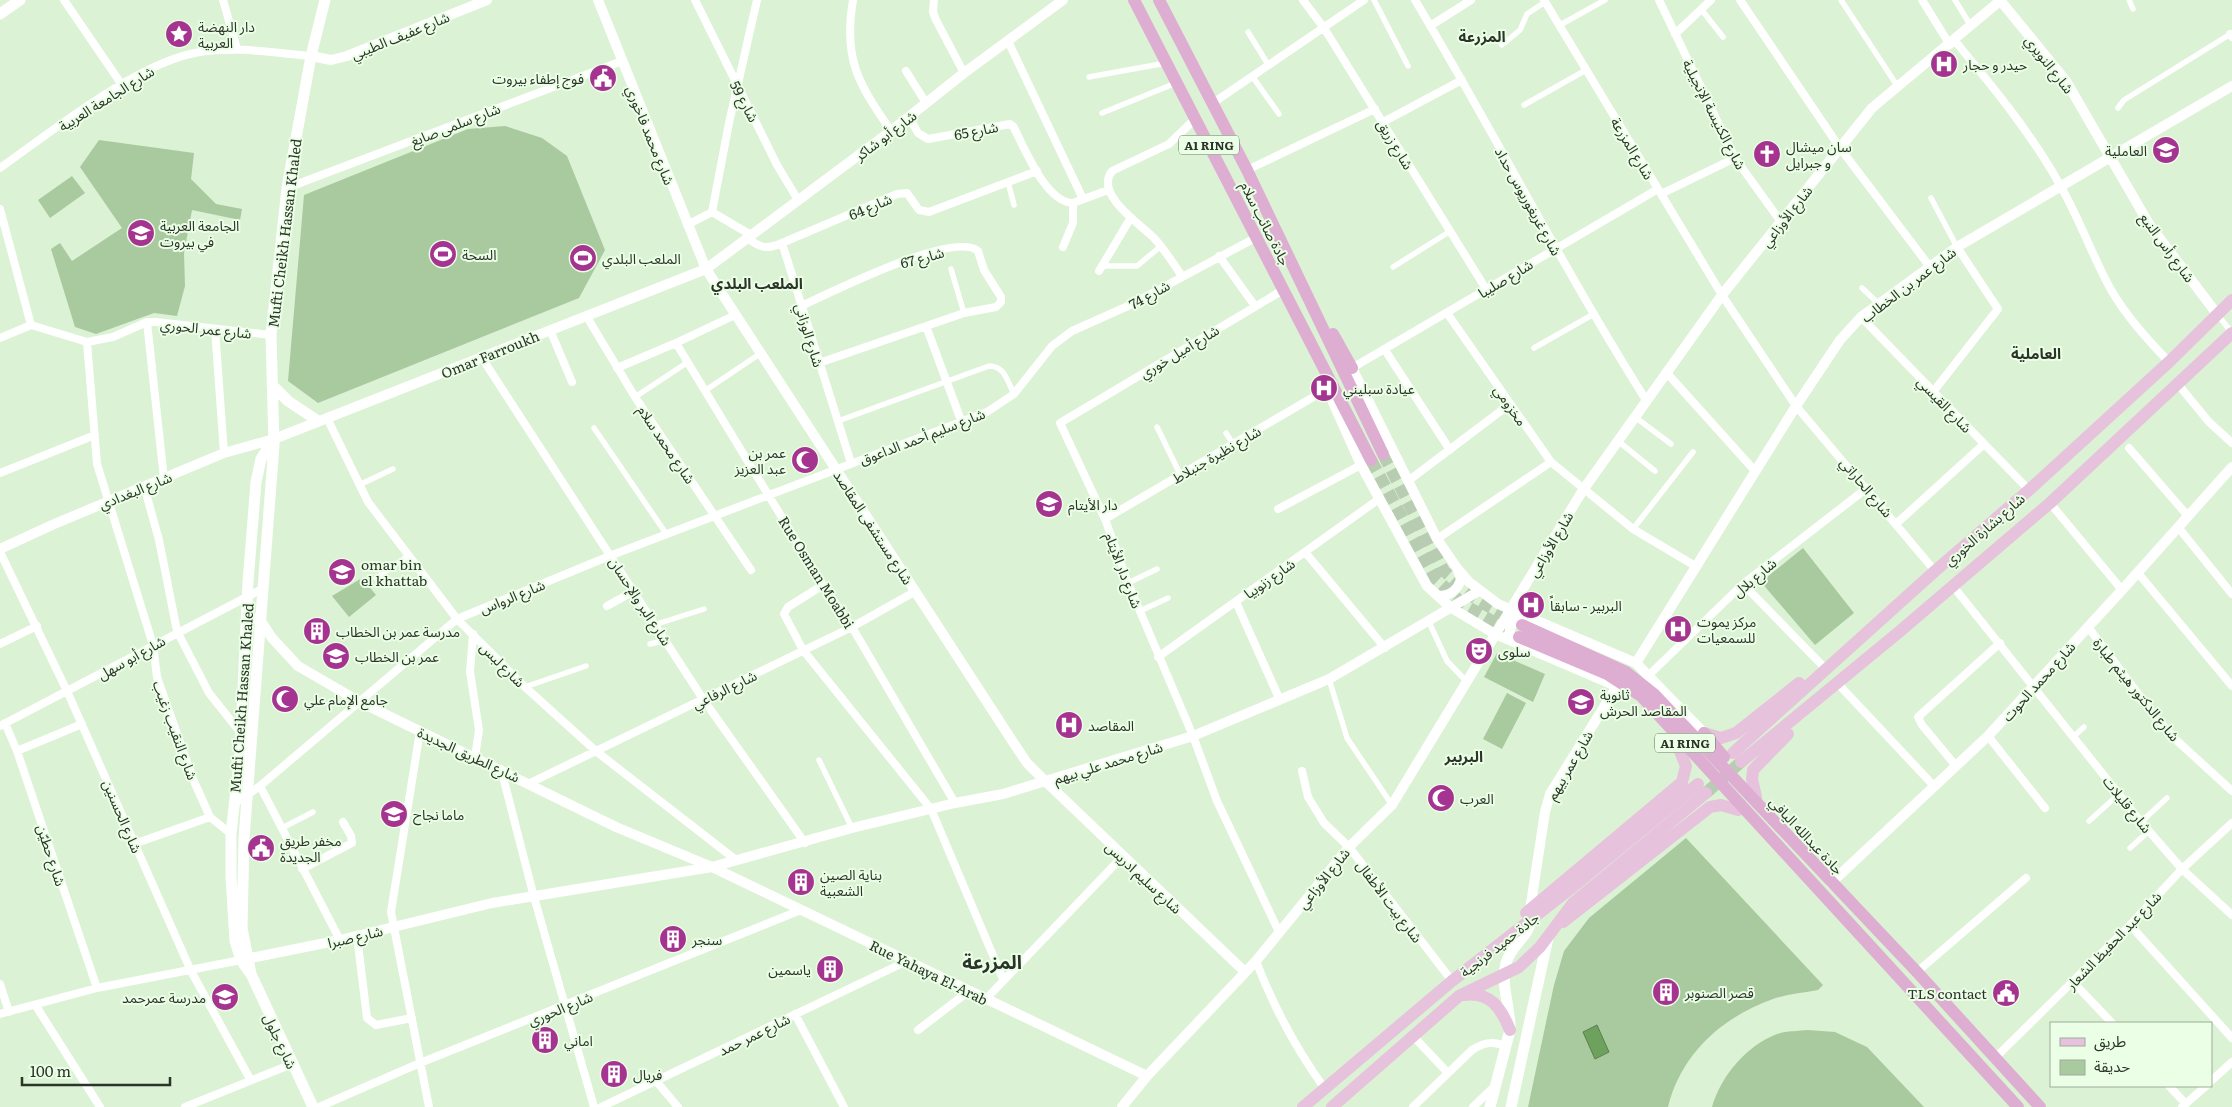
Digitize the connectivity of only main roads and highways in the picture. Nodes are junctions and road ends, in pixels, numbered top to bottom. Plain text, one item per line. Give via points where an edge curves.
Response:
1 (20, 0) edge
2 (325, 0) edge
3 (1134, 0) edge
4 (1159, 0) edge
5 (0, 14) edge
6 (1304, 287) junction
7 (1283, 290) junction
8 (2232, 300) edge
9 (2232, 333) edge
10 (1352, 368) road end
11 (272, 385) junction
12 (1327, 389) road end
13 (323, 420) road end
14 (274, 439) junction
15 (1383, 454) tunnel mouth
16 (1366, 463) tunnel mouth
17 (1892, 609) junction
18 (1899, 632) junction
19 (1704, 733) joint
20 (1677, 744) joint
21 (1756, 797) junction
22 (1738, 810) junction
23 (1784, 831) junction
24 (1820, 892) junction
25 (1531, 914) junction
26 (1550, 933) junction
27 (245, 960) junction
28 (1504, 976) junction
29 (1459, 996) junction
30 (1510, 1030) junction
31 (1516, 1084) junction
32 (1495, 1086) junction
33 (313, 1107) edge
34 (1303, 1107) edge
35 (1333, 1107) edge
36 (1490, 1107) edge
37 (1511, 1107) edge
38 (2018, 1107) edge
39 (2040, 1107) edge

1 - 5 main road
2 - 11 main road, Mufti Cheikh Hassan Khaled via 311,56 287,188 271,335
3 - 7 highway, جادة صائب سلام / A1 RING
4 - 6 highway, جادة صائب سلام / A1 RING
6 - 10 highway
6 - 15 highway, جادة صائب سلام / A1 RING
7 - 12 highway
7 - 16 highway, جادة صائب سلام / A1 RING
8 - 17 main road, شارع بشارة الخوري via 2029,490
9 - 18 main road, شارع بشارة الخوري via 2050,503
11 - 13 main road via 294,405
11 - 14 main road, Mufti Cheikh Hassan Khaled
14 - 27 main road, Mufti Cheikh Hassan Khaled via 244,838 242,928
14 - 27 main road, Mufti Cheikh Hassan Khaled via 258,467 231,834 235,934
17 - 18 main road, شارع بشارة الخوري via 1737,758
17 - 19 main road via 1864,628 1736,733 1721,738
18 - 21 main road via 1888,646 1757,764 1752,779
19 - 21 highway
20 - 22 highway
20 - 25 main road via 1686,766 1682,782
21 - 23 highway
22 - 24 highway
22 - 26 main road via 1721,805 1710,807
23 - 24 highway, جادة عبدالله اليافي / A1 RING via 1639,680 1615,667 1521,630 1607,674 1641,696
23 - 39 highway, جادة عبدالله اليافي / A1 RING
24 - 38 highway, جادة عبدالله اليافي / A1 RING
25 - 26 main road, جادة حميد فرنجية via 1702,789 1573,903
25 - 28 main road, شارع عمر بيهم via 1526,935 1507,961
25 - 34 main road, جادة حميد فرنجية via 1498,935 1488,953
26 - 28 main road, جادة حميد فرنجية via 1530,957
26 - 31 main road
27 - 33 main road, شارع جلول
28 - 29 main road, جادة حميد فرنجية
28 - 30 main road
29 - 30 main road via 1478,994 1489,999 1502,1013
29 - 35 main road, جادة حميد فرنجية
30 - 32 main road
31 - 32 main road
31 - 37 main road
32 - 36 main road

